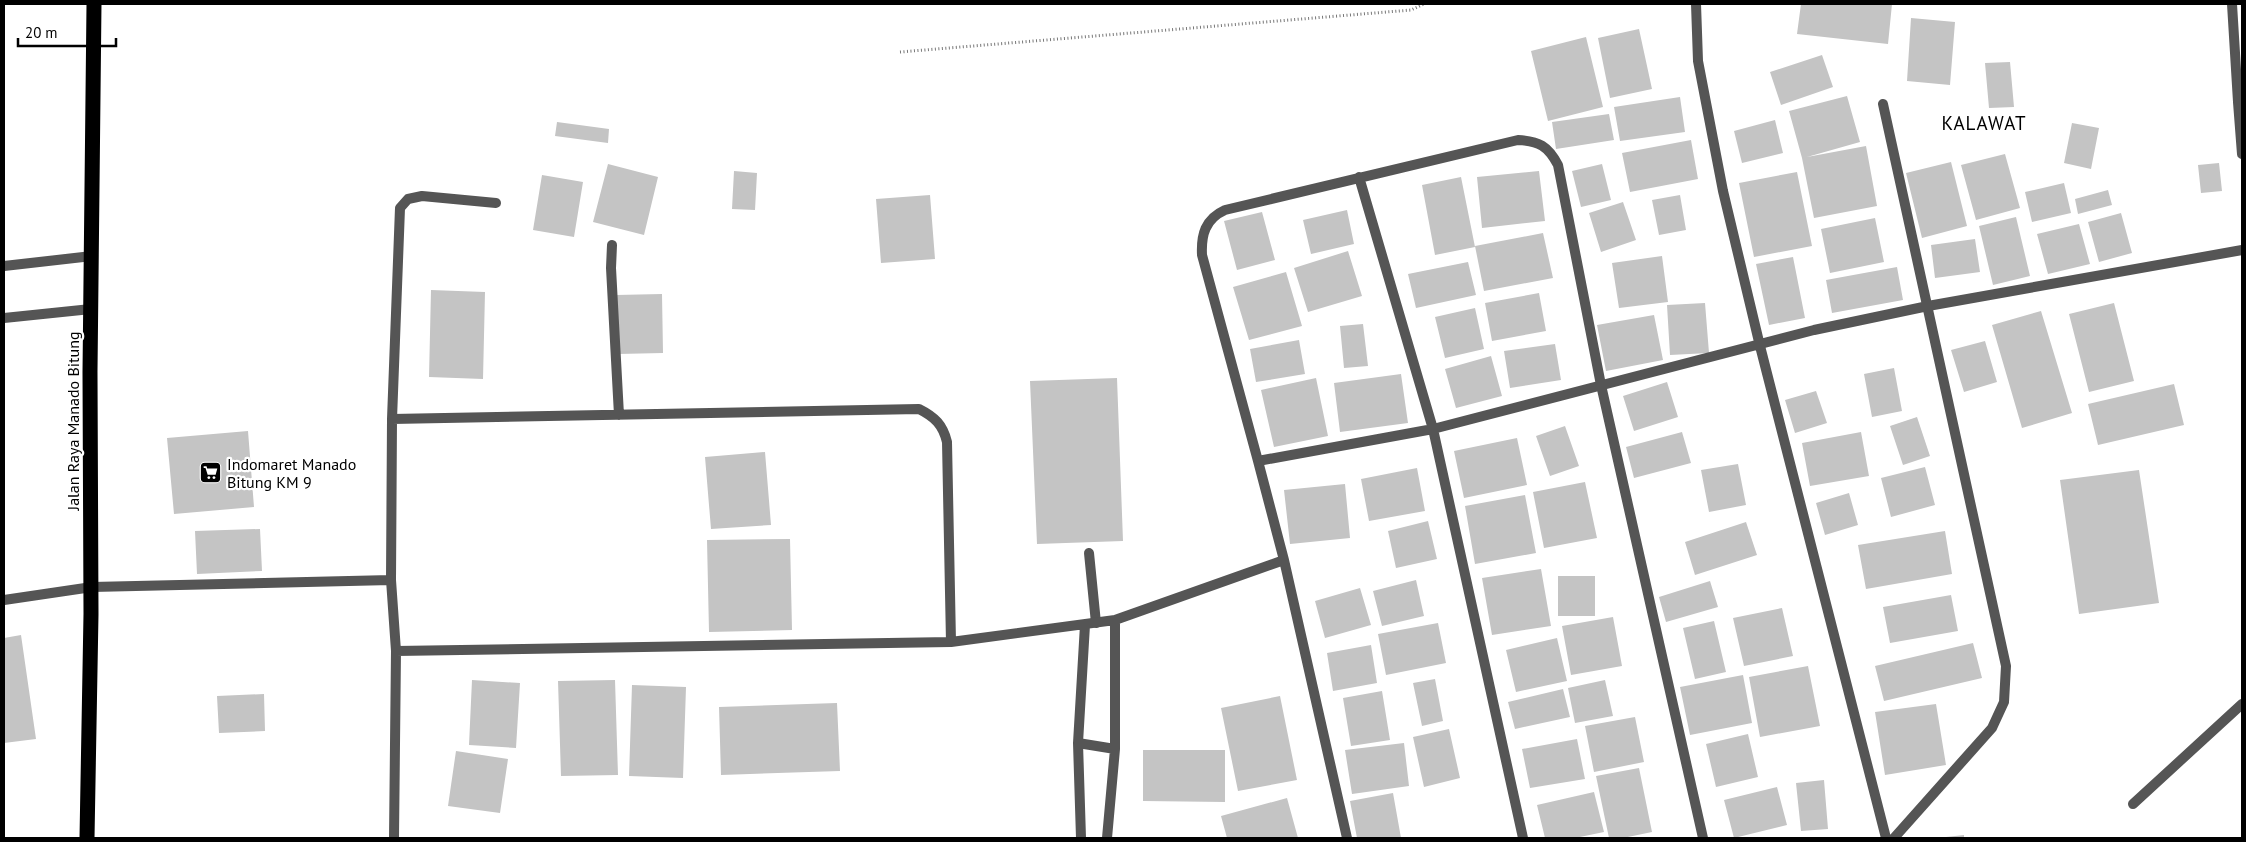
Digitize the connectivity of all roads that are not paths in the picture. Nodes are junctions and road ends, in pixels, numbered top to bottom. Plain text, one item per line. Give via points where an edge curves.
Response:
1 (94, 4) edge
2 (1696, 4) edge
3 (2232, 4) edge
4 (2240, 102) edge
5 (1883, 104) dead end
6 (2242, 154) edge
7 (1359, 177) junction
8 (496, 203) dead end
9 (612, 245) dead end
10 (2242, 250) edge
11 (92, 256) junction
12 (4, 266) edge
13 (1928, 306) junction
14 (91, 309) junction
15 (4, 318) edge
16 (1760, 346) junction
17 (1601, 385) junction
18 (619, 415) junction
19 (392, 419) junction
20 (1434, 429) junction
21 (1258, 461) junction
22 (1089, 553) dead end
23 (1284, 560) junction
24 (391, 580) junction
25 (92, 587) junction
26 (4, 600) edge
27 (1115, 620) junction
28 (1096, 623) junction
29 (1085, 625) junction
30 (952, 642) junction
31 (396, 651) junction
32 (2242, 704) edge
33 (1078, 743) junction
34 (1115, 749) junction
35 (2133, 804) dead end
36 (87, 838) edge
37 (394, 838) edge
38 (1081, 838) edge
39 (1107, 838) edge
40 (1347, 838) edge
41 (1523, 838) edge
42 (1703, 838) edge
43 (1886, 838) edge
44 (1894, 838) edge

1 - 11 highway, Jalan Raya Manado Bitung
2 - 16 street via 1698,61 1723,191
3 - 4 street
4 - 6 street
5 - 13 street
7 - 17 street via 1518,140 1542,144 1558,165
7 - 20 street
7 - 21 street via 1224,210 1210,218 1203,234 1202,255
8 - 19 street via 422,196 408,199 400,208
9 - 18 street
10 - 13 street
11 - 12 street
11 - 14 highway, Jalan Raya Manado Bitung
13 - 16 street via 1814,330
13 - 44 street via 2006,666 2004,702 1992,728
14 - 15 street
14 - 25 highway, Jalan Raya Manado Bitung
16 - 17 street
16 - 43 street
17 - 20 street
17 - 42 street
18 - 19 street
18 - 30 street via 919,409 932,416 942,427 947,442
19 - 24 street
20 - 21 street
20 - 41 street
21 - 23 street
22 - 28 street
23 - 27 street
23 - 40 street
24 - 25 street
24 - 31 street
25 - 26 street
25 - 36 highway, Jalan Raya Manado Bitung
27 - 28 street
27 - 34 street
28 - 29 street
29 - 30 street
29 - 33 street
30 - 31 street
31 - 37 street
32 - 35 street
33 - 34 street
33 - 38 street
34 - 39 street

